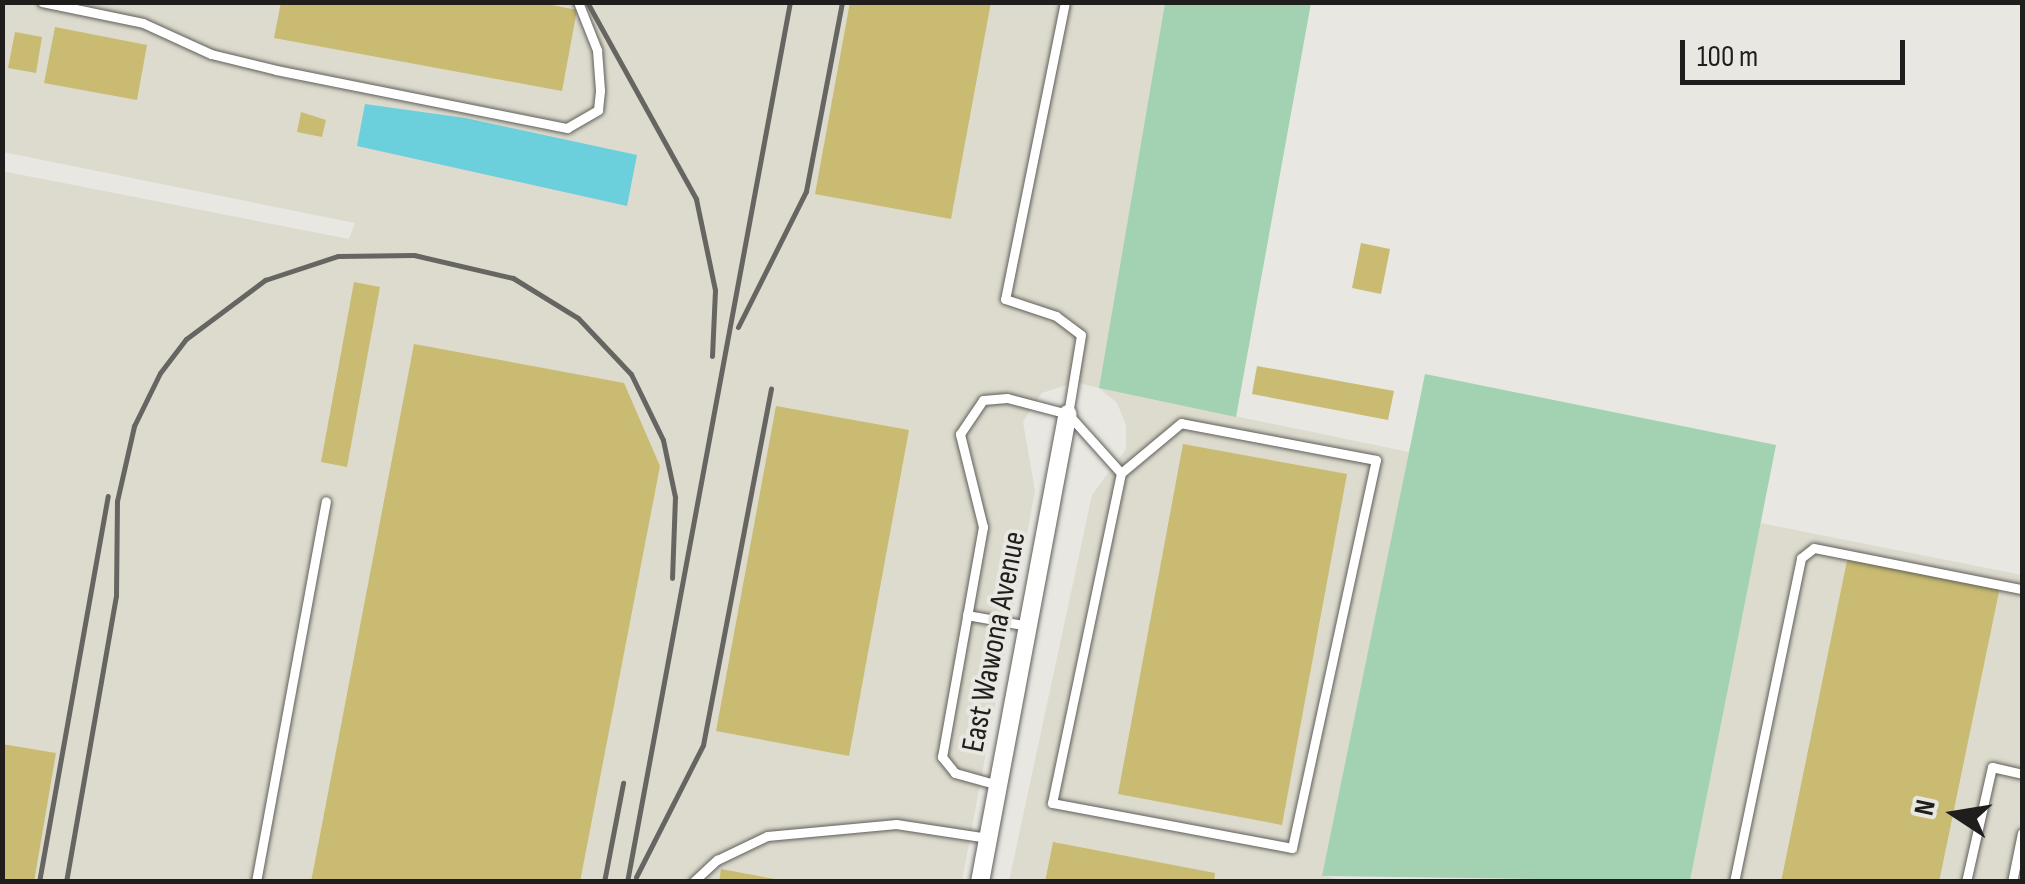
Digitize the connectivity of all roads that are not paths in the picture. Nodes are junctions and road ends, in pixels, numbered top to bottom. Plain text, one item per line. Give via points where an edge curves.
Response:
1 (42, 2) edge
2 (578, 2) edge
3 (1065, 2) edge
4 (1068, 414) junction
5 (1122, 473) junction
6 (326, 501) dead end
7 (2022, 589) edge
8 (967, 616) junction
9 (1028, 626) junction
10 (2022, 774) edge
11 (998, 785) junction
12 (2022, 833) edge
13 (988, 838) junction
14 (256, 882) edge
15 (694, 882) edge
16 (980, 882) edge
17 (1734, 882) edge
18 (1966, 882) edge
19 (2012, 882) edge

1 - 2 lane via 143,23 212,54 276,70 567,128 598,110 600,90 597,50
3 - 4 lane via 1005,299 1056,316 1081,335
4 - 5 lane
4 - 8 lane via 1007,398 984,400 960,434 983,527
4 - 9 street, East Wawona Avenue
5 - 5 lane via 1052,803 1292,848 1376,460 1181,423
6 - 14 lane
7 - 17 lane via 1814,548 1801,558
8 - 9 lane
8 - 11 lane via 942,757 954,773
9 - 11 street, East Wawona Avenue
10 - 18 lane via 1992,767
11 - 13 street, East Wawona Avenue
12 - 19 lane
13 - 15 lane via 896,824 780,834 749,841
13 - 16 street, East Wawona Avenue

